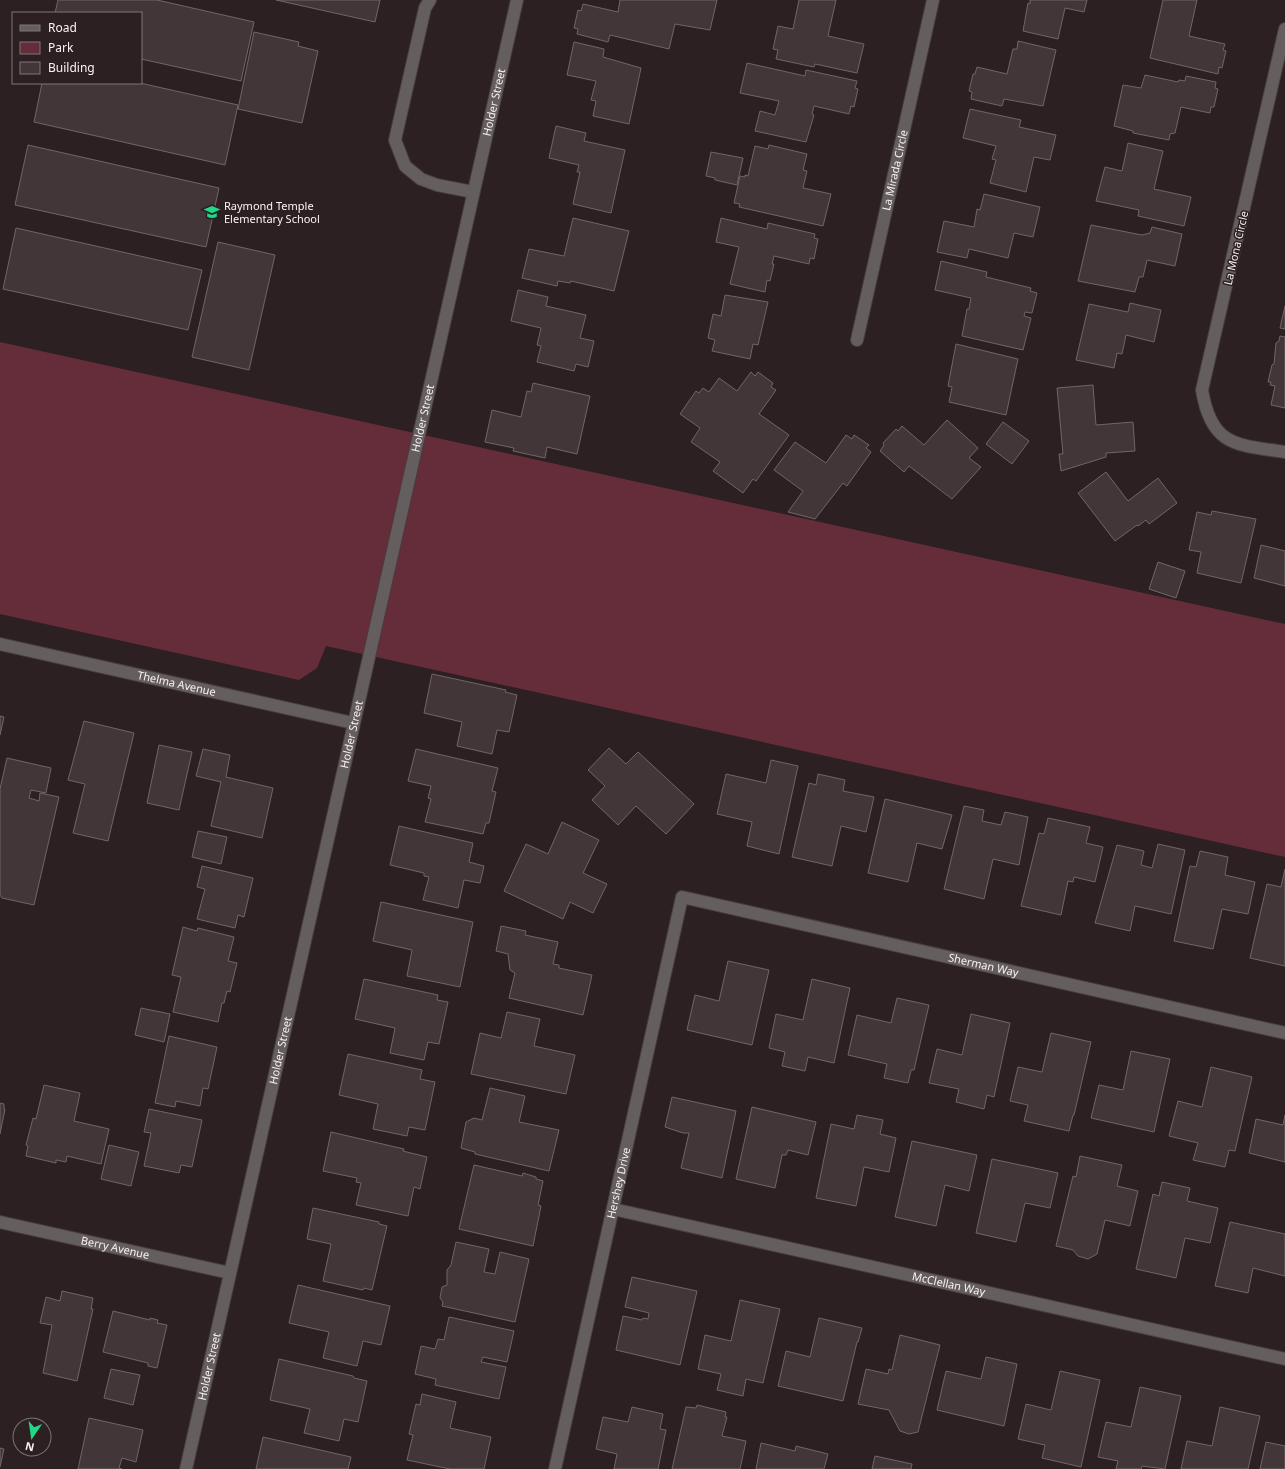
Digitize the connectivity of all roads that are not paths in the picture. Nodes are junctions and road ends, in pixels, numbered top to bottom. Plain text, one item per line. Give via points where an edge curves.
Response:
1 (430, 0) edge
2 (517, 0) edge
3 (933, 0) edge
4 (1285, 29) edge
5 (473, 192) junction
6 (857, 340) dead end
7 (1285, 452) edge
8 (0, 644) edge
9 (353, 723) junction
10 (682, 897) joint
11 (1285, 1033) edge
12 (613, 1208) junction
13 (0, 1222) edge
14 (230, 1273) junction
15 (1285, 1359) edge
16 (186, 1469) edge
17 (555, 1469) edge

1 - 5 street via 425,8 396,140 405,166 421,179
2 - 5 street, Holder Street
3 - 6 street, La Mirada Circle
4 - 7 street, La Mona Circle via 1202,390 1205,408 1212,425 1224,437 1247,446
5 - 9 street, Holder Street
8 - 9 street, Thelma Avenue
9 - 14 street, Holder Street
10 - 11 street, Sherman Way
10 - 12 street, Hershey Drive
12 - 15 street, McClellan Way
12 - 17 street, Hershey Drive
13 - 14 street, Berry Avenue
14 - 16 street, Holder Street

